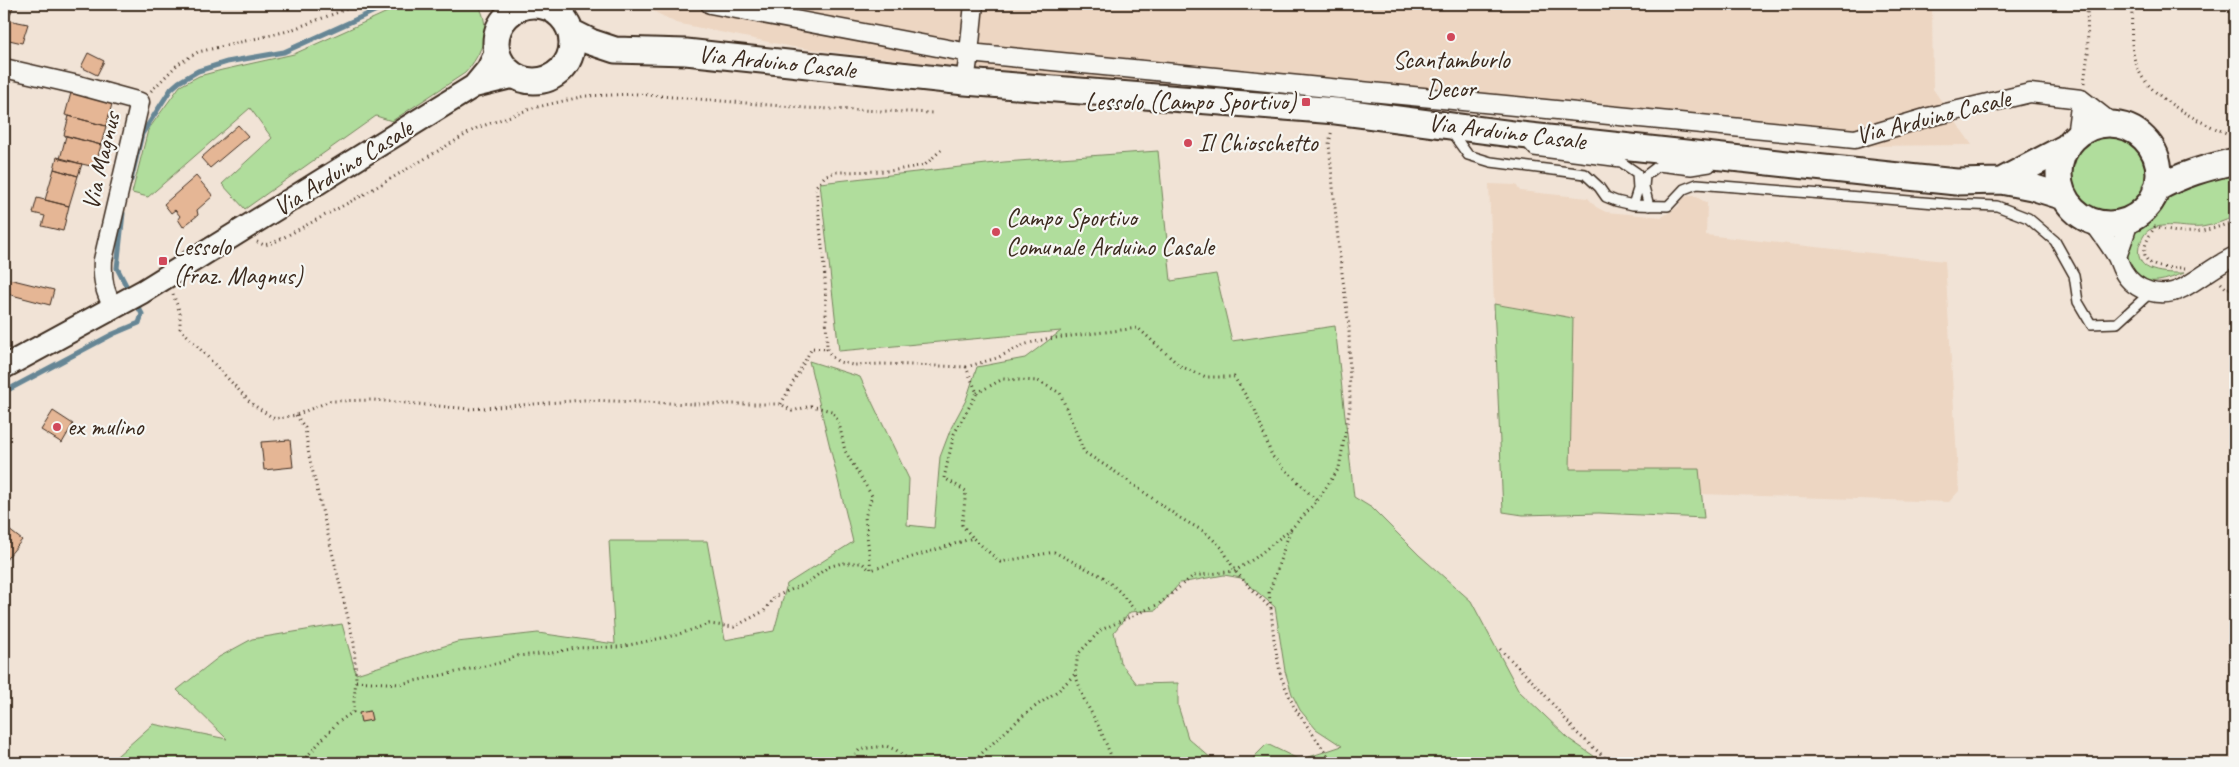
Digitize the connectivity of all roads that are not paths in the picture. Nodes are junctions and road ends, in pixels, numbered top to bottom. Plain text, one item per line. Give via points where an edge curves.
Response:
1 (710, 4) edge
2 (974, 4) edge
3 (540, 10) edge
4 (615, 50) junction
5 (497, 51) junction
6 (969, 53) junction
7 (566, 64) junction
8 (4, 68) edge
9 (516, 76) junction
10 (965, 82) junction
11 (474, 86) junction
12 (2082, 99) junction
13 (2113, 124) junction
14 (1448, 125) junction
15 (1520, 135) junction
16 (2072, 141) junction
17 (2154, 150) junction
18 (1718, 156) junction
19 (2235, 160) edge
20 (2001, 181) junction
21 (2156, 189) junction
22 (2064, 197) junction
23 (1633, 205) junction
24 (1649, 206) junction
25 (2130, 220) junction
26 (2093, 222) junction
27 (2117, 256) junction
28 (2235, 256) edge
29 (2151, 292) junction
30 (118, 306) junction
31 (4, 367) edge

1 - 6 street, Via Arduino Casale
2 - 6 street
3 - 4 main road via 591,42
3 - 5 main road via 497,34
3 - 7 main road via 571,52
4 - 7 main road
4 - 10 main road, Via Arduino Casale via 686,52
5 - 9 main road via 507,69
5 - 11 street
6 - 10 street
6 - 12 street, Via Arduino Casale via 1856,139 1925,118 2030,93
7 - 9 main road via 544,80 533,81
8 - 30 street, Via Magnus via 140,102 103,260 102,278 107,297
9 - 11 street
10 - 14 main road, Via Arduino Casale via 1336,111
11 - 30 street, Via Arduino Casale
12 - 13 street
12 - 16 street
13 - 16 main road via 2100,124
13 - 17 main road via 2144,137
14 - 15 main road, Via Arduino Casale
14 - 23 lane via 1468,156 1585,174 1599,186 1606,198
15 - 18 main road, Via Arduino Casale
15 - 23 lane via 1534,151 1622,162 1637,173 1638,189
16 - 20 main road
16 - 22 main road via 2059,169
17 - 19 main road via 2185,159
17 - 21 main road via 2160,173
18 - 20 main road, Via Arduino Casale via 1956,182
18 - 24 lane via 1710,167 1691,170 1658,166 1645,176
19 - 21 main road via 2196,170
20 - 22 main road
21 - 25 main road via 2146,208
22 - 26 main road via 2081,215
23 - 24 lane
24 - 29 lane via 1668,206 1684,189 1697,184 1997,206 2028,218 2055,241 2074,275 2078,302 2091,324 2116,323
25 - 26 main road via 2112,225
25 - 27 street
26 - 27 street
27 - 29 street via 2123,272 2131,281
28 - 29 street via 2182,288 2164,293
30 - 31 street, Via Arduino Casale

